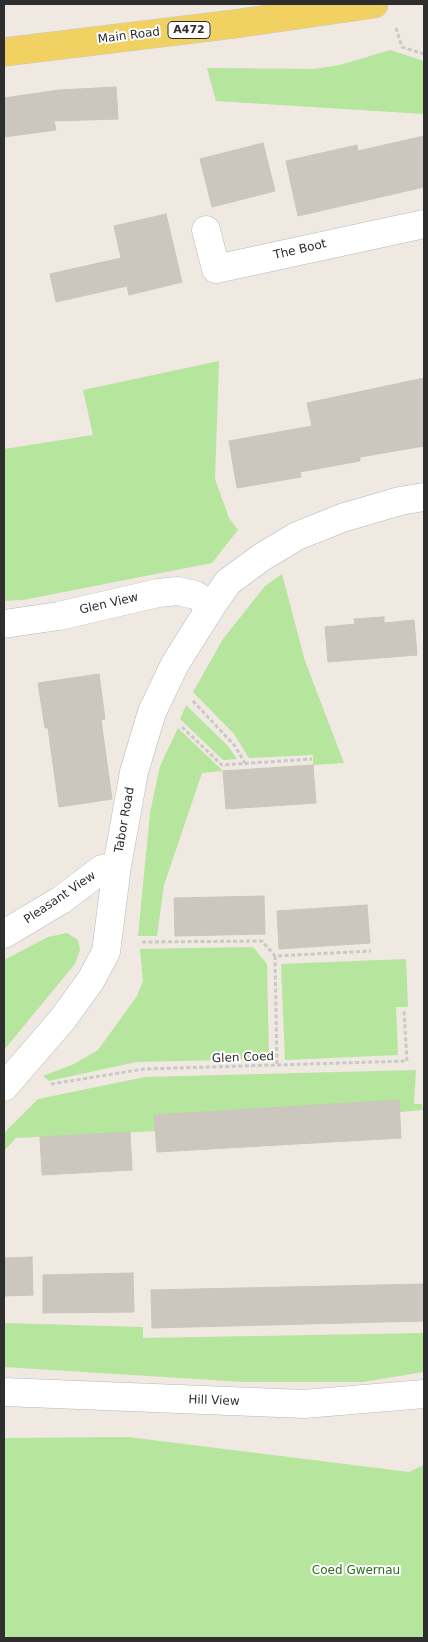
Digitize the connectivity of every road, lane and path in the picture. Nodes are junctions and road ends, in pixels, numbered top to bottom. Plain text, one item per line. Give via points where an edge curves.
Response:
1 (374, 4) edge
2 (400, 43) dead end
3 (4, 52) edge
4 (424, 54) edge
5 (424, 224) edge
6 (206, 230) dead end
7 (424, 497) edge
8 (212, 605) junction
9 (4, 624) edge
10 (198, 706) dead end
11 (152, 712) junction
12 (312, 759) dead end
13 (246, 764) junction
14 (117, 866) junction
15 (4, 934) edge
16 (109, 943) junction
17 (371, 951) dead end
18 (275, 956) junction
19 (404, 1011) dead end
20 (277, 1066) junction
21 (44, 1085) dead end
22 (4, 1087) edge
23 (4, 1392) edge
24 (424, 1394) edge

1 - 3 main road, Main Road / A472
2 - 4 path via 402,47
5 - 6 street, The Boot via 216,269
7 - 8 street, Tabor Road via 342,518 297,536 228,582
8 - 9 street, Glen View via 195,595 158,593 59,616
8 - 11 street, Tabor Road via 175,664
10 - 13 path via 235,746
11 - 13 path via 176,721 222,765
11 - 14 street, Tabor Road via 134,772
12 - 13 path
14 - 15 street, Pleasant View via 102,869 61,900
14 - 16 street, Tabor Road
16 - 18 path via 262,940
16 - 22 street, Tabor Road via 86,988
17 - 18 path
18 - 20 path
19 - 20 path, Glen Coed via 407,1061
20 - 21 path, Glen Coed via 144,1070
23 - 24 street, Hill View via 304,1404

